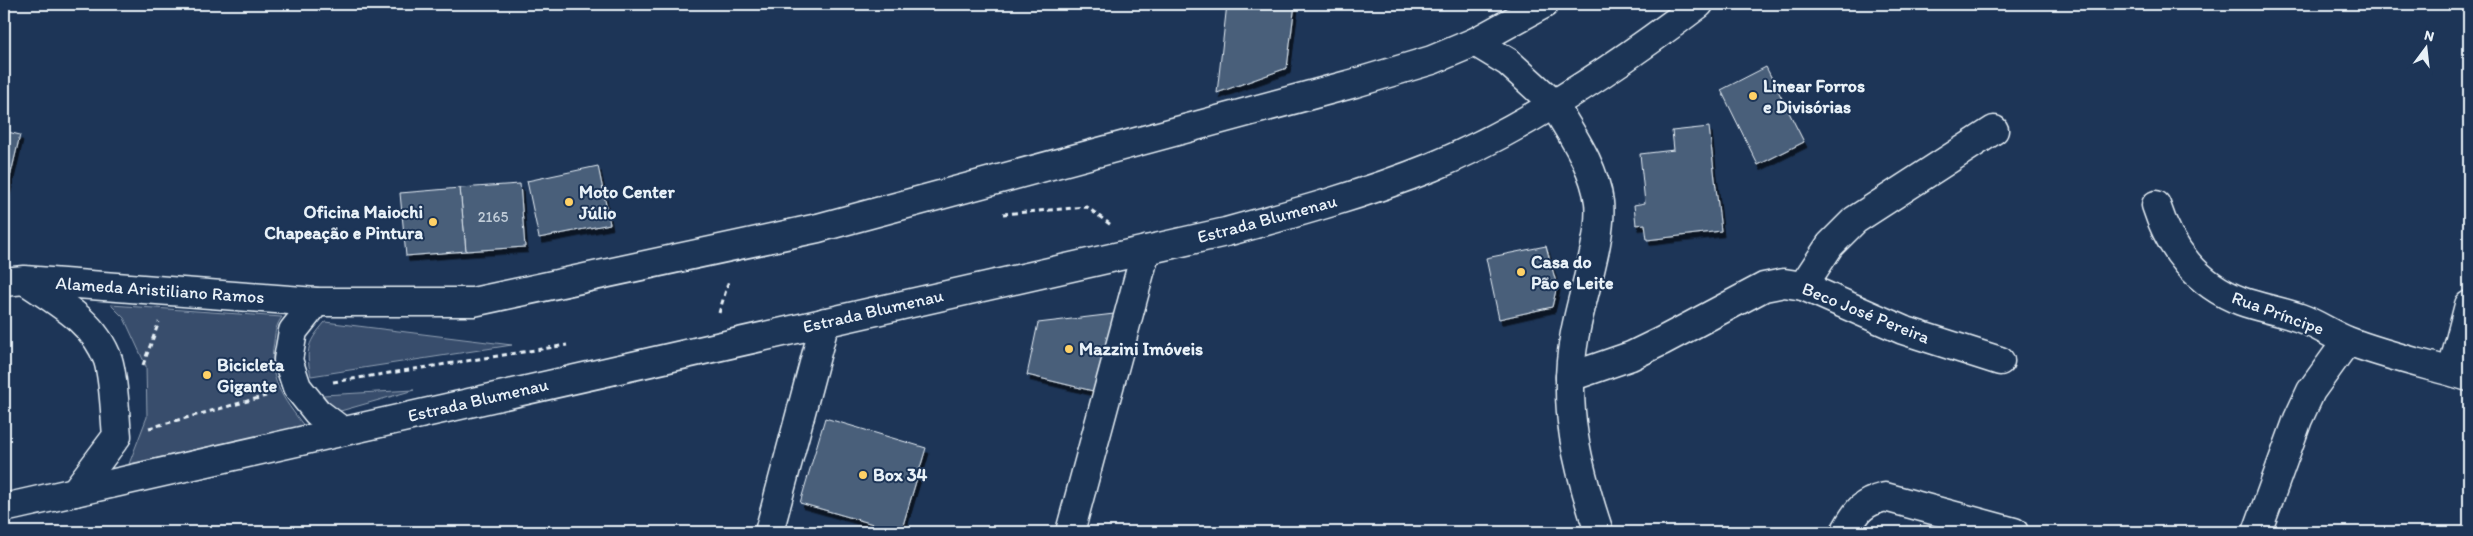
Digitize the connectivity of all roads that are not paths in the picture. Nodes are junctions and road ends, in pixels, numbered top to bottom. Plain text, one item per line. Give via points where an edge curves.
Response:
1 (1544, 4) edge
2 (1699, 4) edge
3 (1475, 42) junction
4 (1553, 103) junction
5 (1994, 130) dead end
6 (2156, 205) dead end
7 (1146, 250) junction
8 (14, 281) edge
9 (1803, 286) junction
10 (316, 302) junction
11 (2469, 305) edge
12 (825, 322) junction
13 (2347, 341) junction
14 (2000, 361) dead end
15 (2461, 374) edge
16 (1570, 377) junction
17 (342, 431) junction
18 (75, 492) junction
19 (4, 508) edge
20 (769, 532) edge
21 (1070, 532) edge
22 (1599, 532) edge
23 (1845, 532) edge
24 (2014, 532) edge
25 (2257, 532) edge

1 - 3 main road
2 - 4 main road, Estrada Blumenau via 1599,76
3 - 4 main road via 1508,62
3 - 10 main road via 1432,60 1355,84 818,228 473,302
4 - 7 main road, Estrada Blumenau via 1493,138 1377,188 1226,232
4 - 16 main road via 1593,173 1599,203 1598,229 1573,340
5 - 9 main road via 1855,220 1830,245
6 - 13 main road, Rua Príncipe via 2163,228 2178,252 2199,277 2214,288 2243,302 2314,324
7 - 12 main road, Estrada Blumenau
7 - 21 main road
8 - 10 main road, Alameda Aristiliano Ramos
8 - 18 main road via 70,310 98,337 108,361 117,436
9 - 14 main road, Beco José Pereira via 1904,330
9 - 16 main road, Beco José Pereira via 1784,283 1764,287 1662,342
10 - 17 main road via 293,331 288,360 297,387 317,412
11 - 15 main road
12 - 17 main road, Estrada Blumenau
12 - 20 main road
13 - 15 main road, Rua Príncipe
13 - 25 main road via 2312,391 2298,419
16 - 22 main road via 1571,422 1580,476
17 - 18 main road, Estrada Blumenau
18 - 19 main road, Estrada Blumenau
23 - 24 main road via 1856,512 1870,501 1885,497

